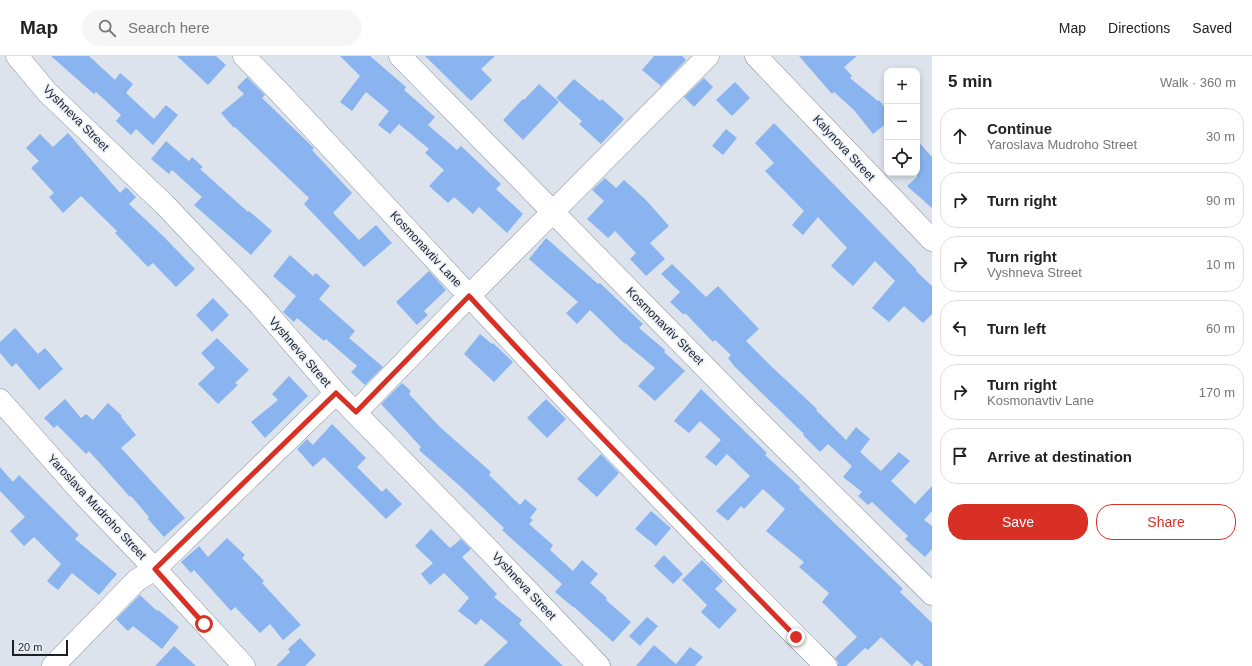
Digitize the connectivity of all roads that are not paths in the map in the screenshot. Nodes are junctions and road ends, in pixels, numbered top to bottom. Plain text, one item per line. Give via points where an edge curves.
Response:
1 (17, 56) edge
2 (244, 56) edge
3 (400, 56) edge
4 (708, 56) edge
5 (756, 56) edge
6 (553, 212) junction
7 (932, 240) edge
8 (469, 296) junction
9 (336, 393) junction
10 (0, 400) edge
11 (356, 412) junction
12 (155, 569) junction
13 (932, 594) edge
14 (53, 666) edge
15 (244, 666) edge
16 (599, 666) edge
17 (826, 666) edge

1 - 9 street, Vyshneva Street via 47,92 165,205 260,306
2 - 8 street, Kosmonavtiv Lane
3 - 6 street, Kosmonavtiv Street
4 - 6 street
5 - 7 street, Kalynova Street
6 - 8 street
6 - 13 street, Kosmonavtiv Street
8 - 11 street
8 - 17 street, Kosmonavtiv Lane via 645,483
9 - 11 street, Vyshneva Street
9 - 12 street
10 - 12 street, Yaroslava Mudroho Street via 83,494
11 - 16 street, Vyshneva Street
12 - 14 street via 137,580
12 - 15 street, Yaroslava Mudroho Street

